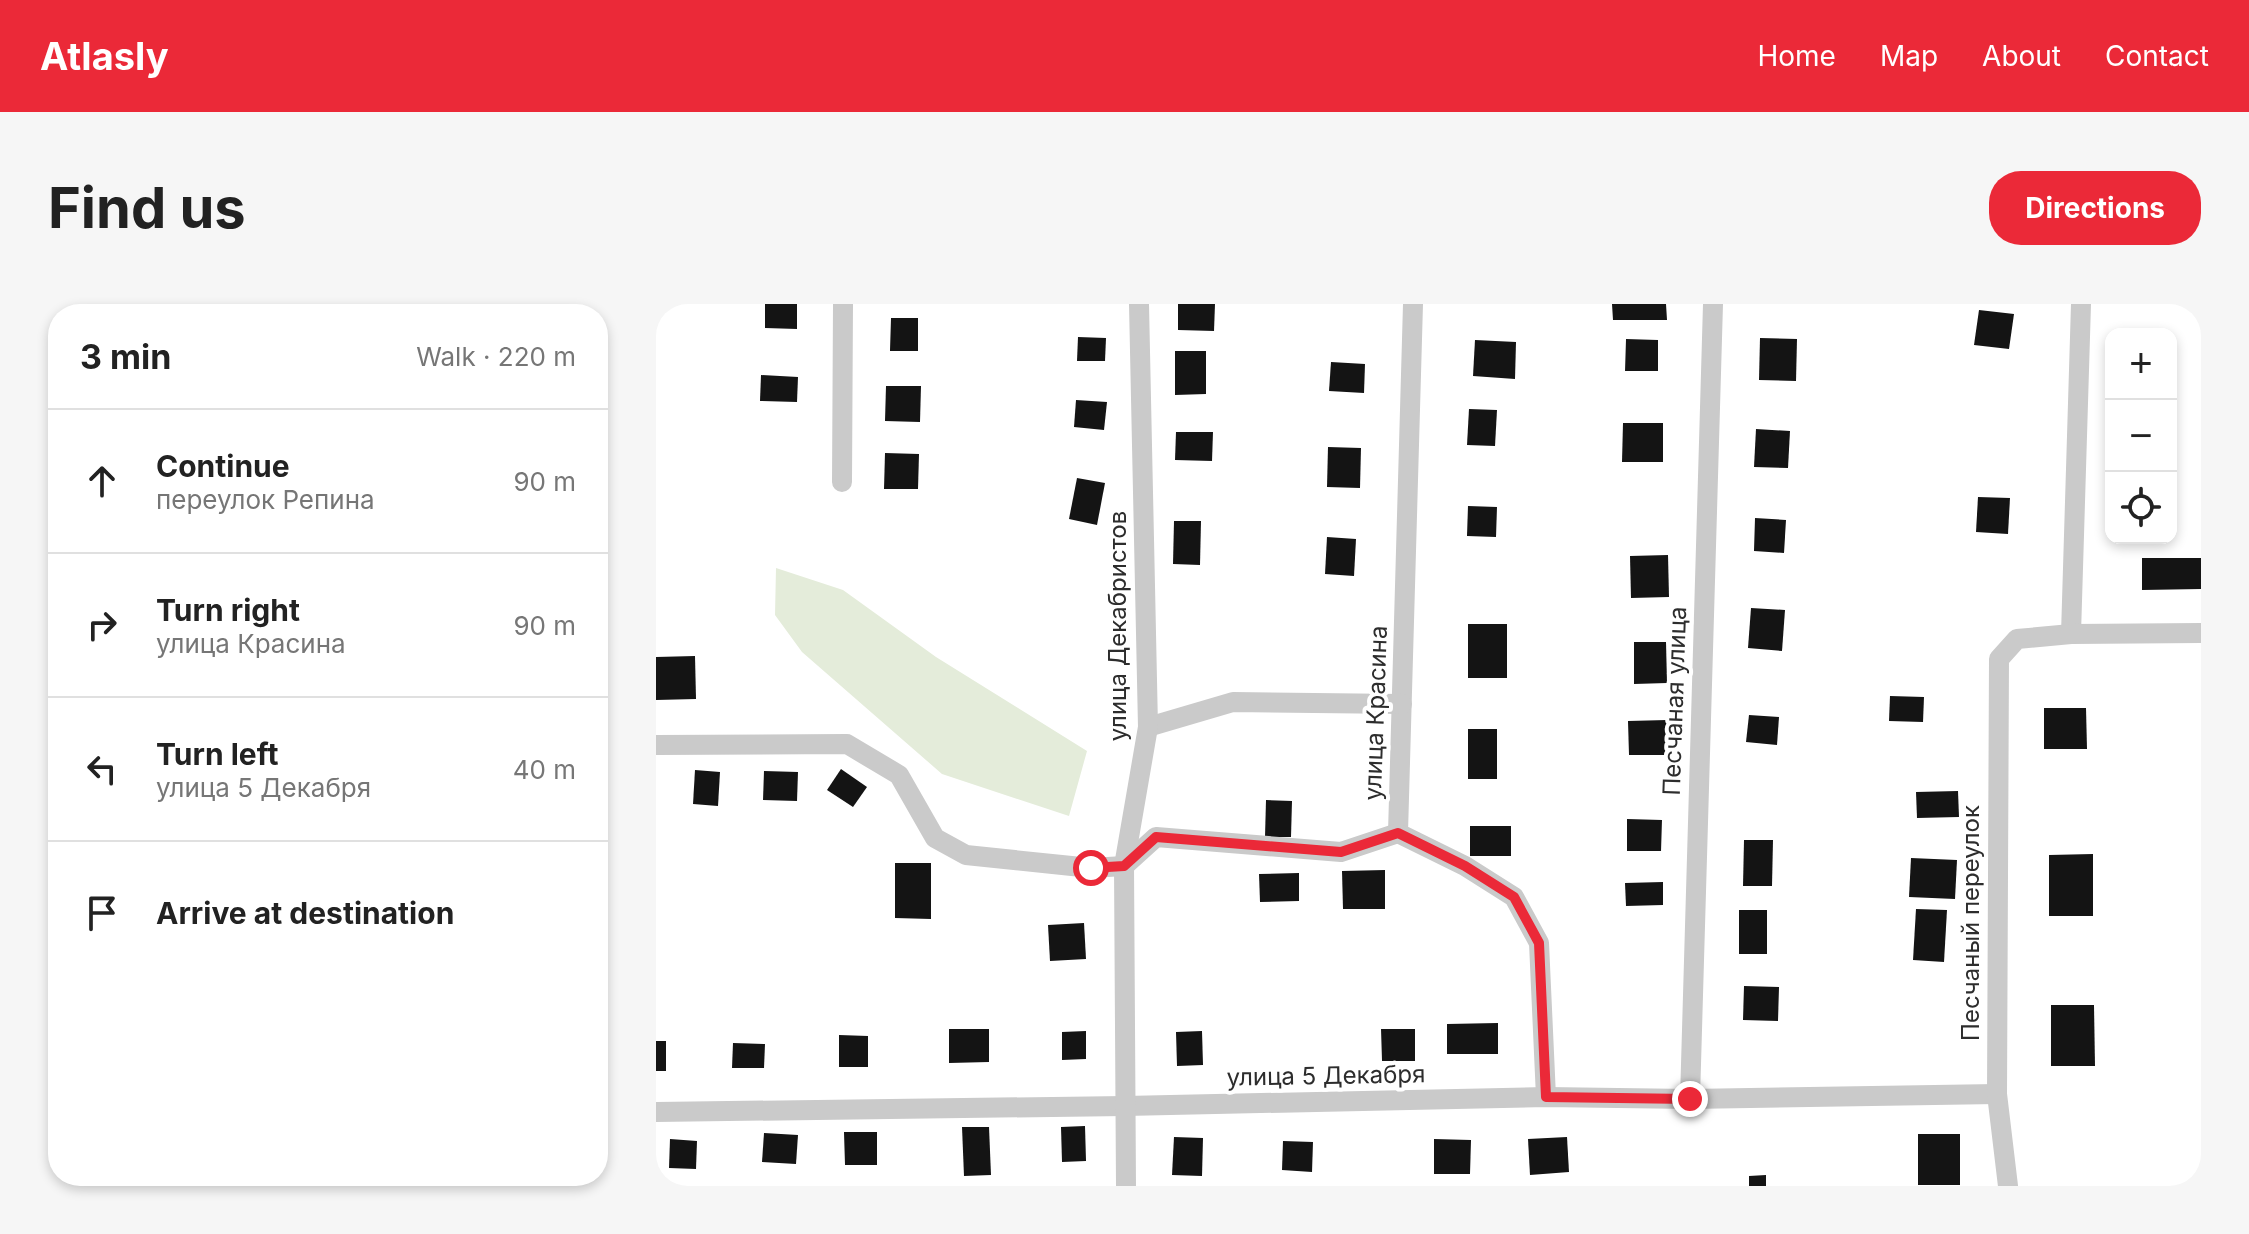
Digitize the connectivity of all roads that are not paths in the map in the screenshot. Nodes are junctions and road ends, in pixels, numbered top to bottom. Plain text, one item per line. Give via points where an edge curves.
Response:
1 (843, 304) edge
2 (1139, 304) edge
3 (1413, 304) edge
4 (1713, 304) edge
5 (2081, 304) edge
6 (842, 482) dead end
7 (2201, 633) edge
8 (2071, 634) junction
9 (1402, 704) junction
10 (1148, 727) junction
11 (656, 745) edge
12 (1398, 833) junction
13 (1124, 866) junction
14 (1997, 1094) junction
15 (1546, 1097) junction
16 (1690, 1099) junction
17 (1125, 1106) junction
18 (656, 1112) edge
19 (1126, 1186) edge
20 (2008, 1186) edge

1 - 6 street
2 - 10 street, улица Декабристов
3 - 9 street, улица Красина
4 - 16 street, Песчаная улица
5 - 8 street
7 - 8 street
8 - 14 street, Песчаный переулок via 2017,639 1999,659
9 - 10 street via 1233,702
9 - 12 street, улица Красина
10 - 13 street, улица Декабристов
11 - 13 street via 847,744 899,775 935,838 966,855 1091,868
12 - 13 street via 1341,852 1156,837
12 - 15 street, улица Красина via 1514,897 1539,943
13 - 17 street, улица Декабристов
14 - 16 street, улица 5 Декабря
14 - 20 street, Песчаный переулок
15 - 16 street, улица 5 Декабря
15 - 17 street, улица 5 Декабря
17 - 18 street, улица 5 Декабря
17 - 19 street, улица Декабристов

